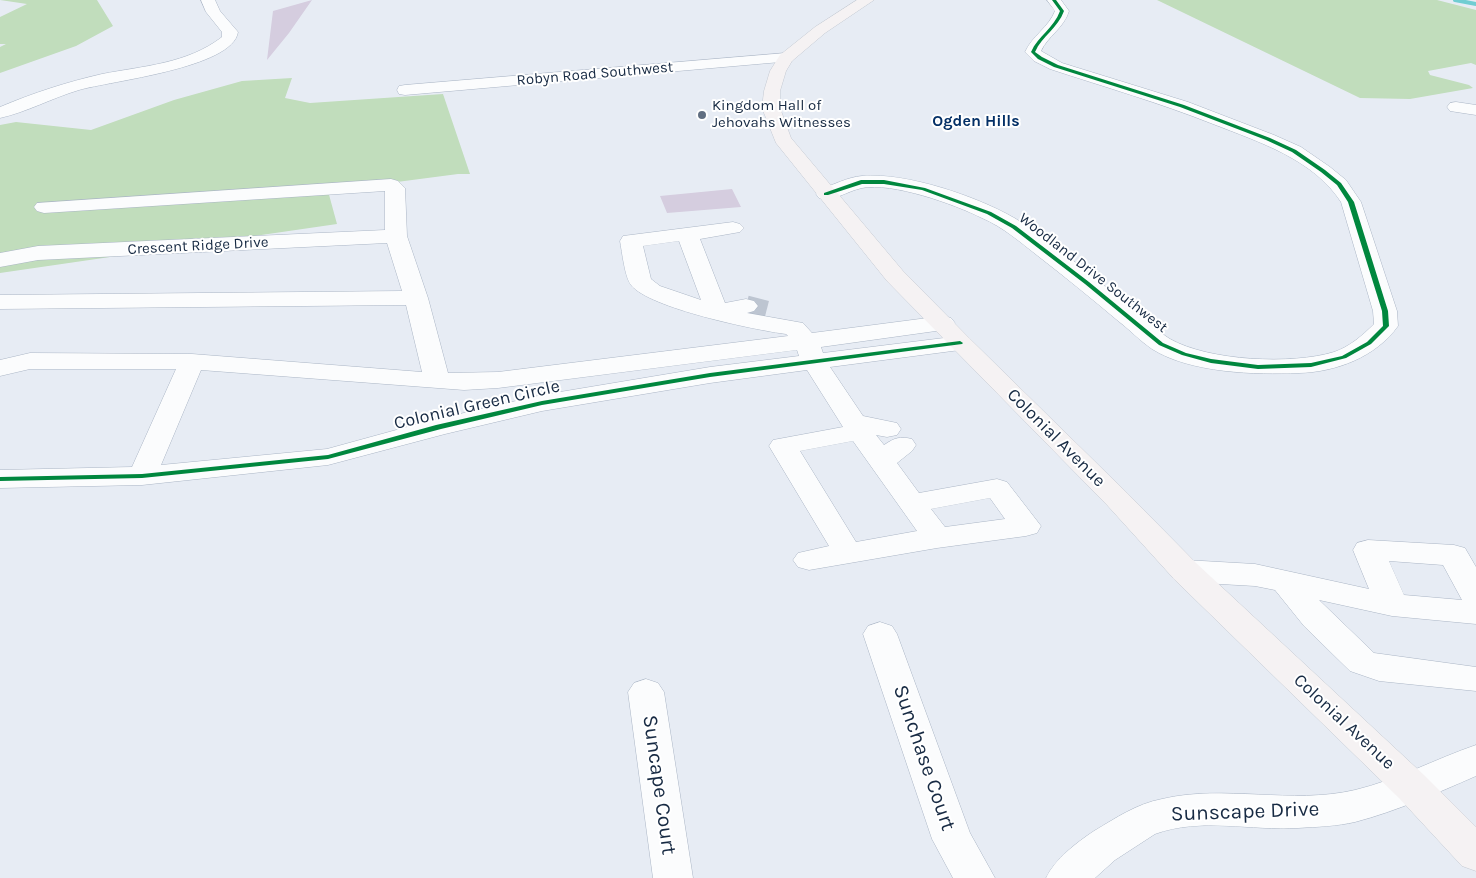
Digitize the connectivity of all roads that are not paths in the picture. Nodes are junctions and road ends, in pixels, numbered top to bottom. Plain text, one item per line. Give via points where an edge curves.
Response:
1 (208, 0) edge
2 (867, 0) edge
3 (1054, 0) edge
4 (786, 58) junction
5 (405, 90) dead end
6 (1456, 107) dead end
7 (1476, 110) edge
8 (0, 113) edge
9 (826, 194) junction
10 (44, 207) dead end
11 (732, 228) dead end
12 (687, 234) junction
13 (396, 236) junction
14 (0, 260) edge
15 (416, 298) junction
16 (0, 302) edge
17 (746, 306) tunnel mouth
18 (717, 312) junction
19 (773, 313) tunnel mouth
20 (943, 323) junction
21 (804, 343) junction
22 (960, 343) junction
23 (0, 360) edge
24 (30, 361) junction
25 (192, 362) junction
26 (0, 368) edge
27 (437, 380) junction
28 (877, 438) junction
29 (142, 476) junction
30 (0, 480) edge
31 (912, 503) junction
32 (937, 538) junction
33 (848, 553) junction
34 (809, 560) dead end
35 (1185, 571) junction
36 (1286, 582) junction
37 (1476, 597) edge
38 (1392, 605) junction
39 (1476, 613) edge
40 (880, 634) dead end
41 (1473, 679) dead end
42 (646, 692) dead end
43 (1476, 760) edge
44 (1412, 787) junction
45 (1476, 854) edge
46 (673, 878) edge
47 (975, 878) edge
48 (1066, 878) edge

1 - 8 street via 231,35 214,51 85,83
2 - 4 main road, Colonial Avenue via 820,30
3 - 9 street, Woodland Drive Southwest via 1062,11 1060,19 1036,42 1033,52 1040,58 1268,139 1294,152 1339,184 1351,202 1385,311 1386,326 1369,343 1344,357 1311,365 1258,367 1210,361 1161,344 1014,227 989,213 923,189 884,182 862,182
4 - 5 street, Robyn Road Southwest
4 - 9 main road, Colonial Avenue via 778,71 771,108 782,140
6 - 7 street
9 - 20 main road, Colonial Avenue via 896,276
10 - 13 street via 391,185 395,188
11 - 12 street
12 - 18 street
12 - 18 street via 631,241 640,282 670,299
13 - 14 street, Crescent Ridge Drive via 38,253
13 - 15 street
15 - 16 street
15 - 27 street
17 - 18 street
18 - 21 street via 758,323
19 - 21 street via 790,321
20 - 21 street, Colonial Green Circle
20 - 22 main road, Colonial Avenue
21 - 22 street, Colonial Green Circle
21 - 27 street, Colonial Green Circle via 498,380
21 - 28 street
21 - 29 street, Colonial Green Circle via 710,375 542,403 328,457
22 - 35 main road, Colonial Avenue
23 - 24 street
24 - 25 street, Colonial Green Circle
24 - 26 street, Colonial Green Circle
25 - 27 street, Colonial Green Circle
25 - 29 street
28 - 31 street
28 - 33 street via 783,446
29 - 30 street, Colonial Green Circle
31 - 32 street
31 - 32 street via 998,488 1026,526
32 - 33 street
33 - 34 street
35 - 36 street via 1255,575
35 - 44 main road, Colonial Avenue
36 - 38 street
36 - 41 street via 1316,618 1362,662 1379,668
37 - 38 street via 1454,556 1368,550
38 - 39 street
40 - 47 street, Sunchase Court via 952,839
42 - 46 street, Suncape Court
43 - 44 street, Sunscape Drive
44 - 45 main road, Colonial Avenue
44 - 48 street, Sunscape Drive via 1354,806 1297,812 1198,809 1161,815 1125,832

